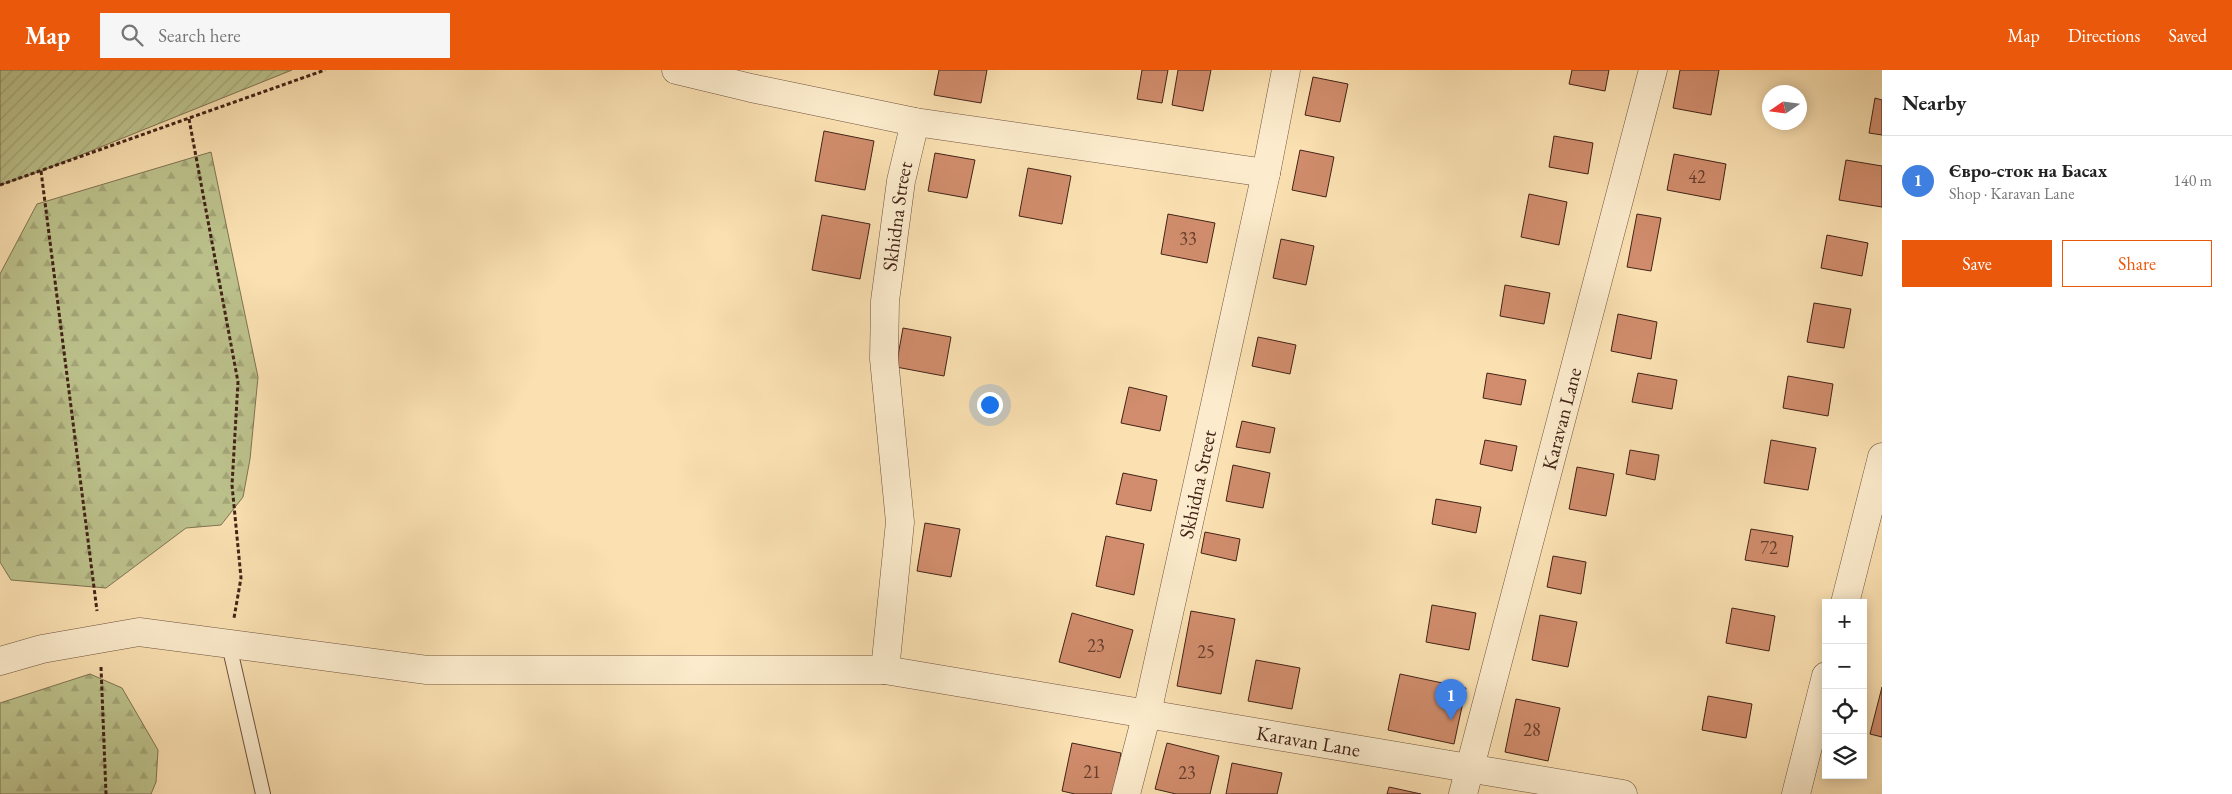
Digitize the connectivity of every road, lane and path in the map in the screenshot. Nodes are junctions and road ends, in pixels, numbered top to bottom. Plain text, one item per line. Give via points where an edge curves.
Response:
1 (324, 70) edge
2 (676, 70) edge
3 (1286, 70) edge
4 (1653, 70) edge
5 (747, 79) edge
6 (189, 120) junction
7 (915, 122) junction
8 (41, 171) junction
9 (1266, 173) junction
10 (0, 185) edge
11 (1882, 457) edge
12 (1846, 599) edge
13 (100, 639) junction
14 (229, 645) junction
15 (0, 661) edge
16 (885, 670) junction
17 (1823, 689) edge
18 (1147, 713) junction
19 (1466, 782) edge
20 (106, 794) edge
21 (263, 794) edge
22 (1126, 794) edge
23 (1622, 794) edge
24 (1796, 794) edge

1 - 6 path
2 - 5 street
3 - 9 street, Skhidna Street
4 - 19 street, Karavan Lane
5 - 7 street
6 - 8 path
6 - 14 path via 238,382 232,485 241,578
7 - 9 street
7 - 16 street, Skhidna Street via 901,181 885,301 884,359 900,522
8 - 10 path
8 - 13 path
9 - 18 street, Skhidna Street
11 - 12 street
13 - 14 street, Karavan Lane via 139,632
13 - 15 street, Karavan Lane via 42,649
13 - 20 path
14 - 16 street, Karavan Lane via 427,670
14 - 21 lane
16 - 18 street, Karavan Lane
17 - 24 street
18 - 19 street, Karavan Lane
18 - 22 street, Skhidna Street
19 - 23 street, Karavan Lane

